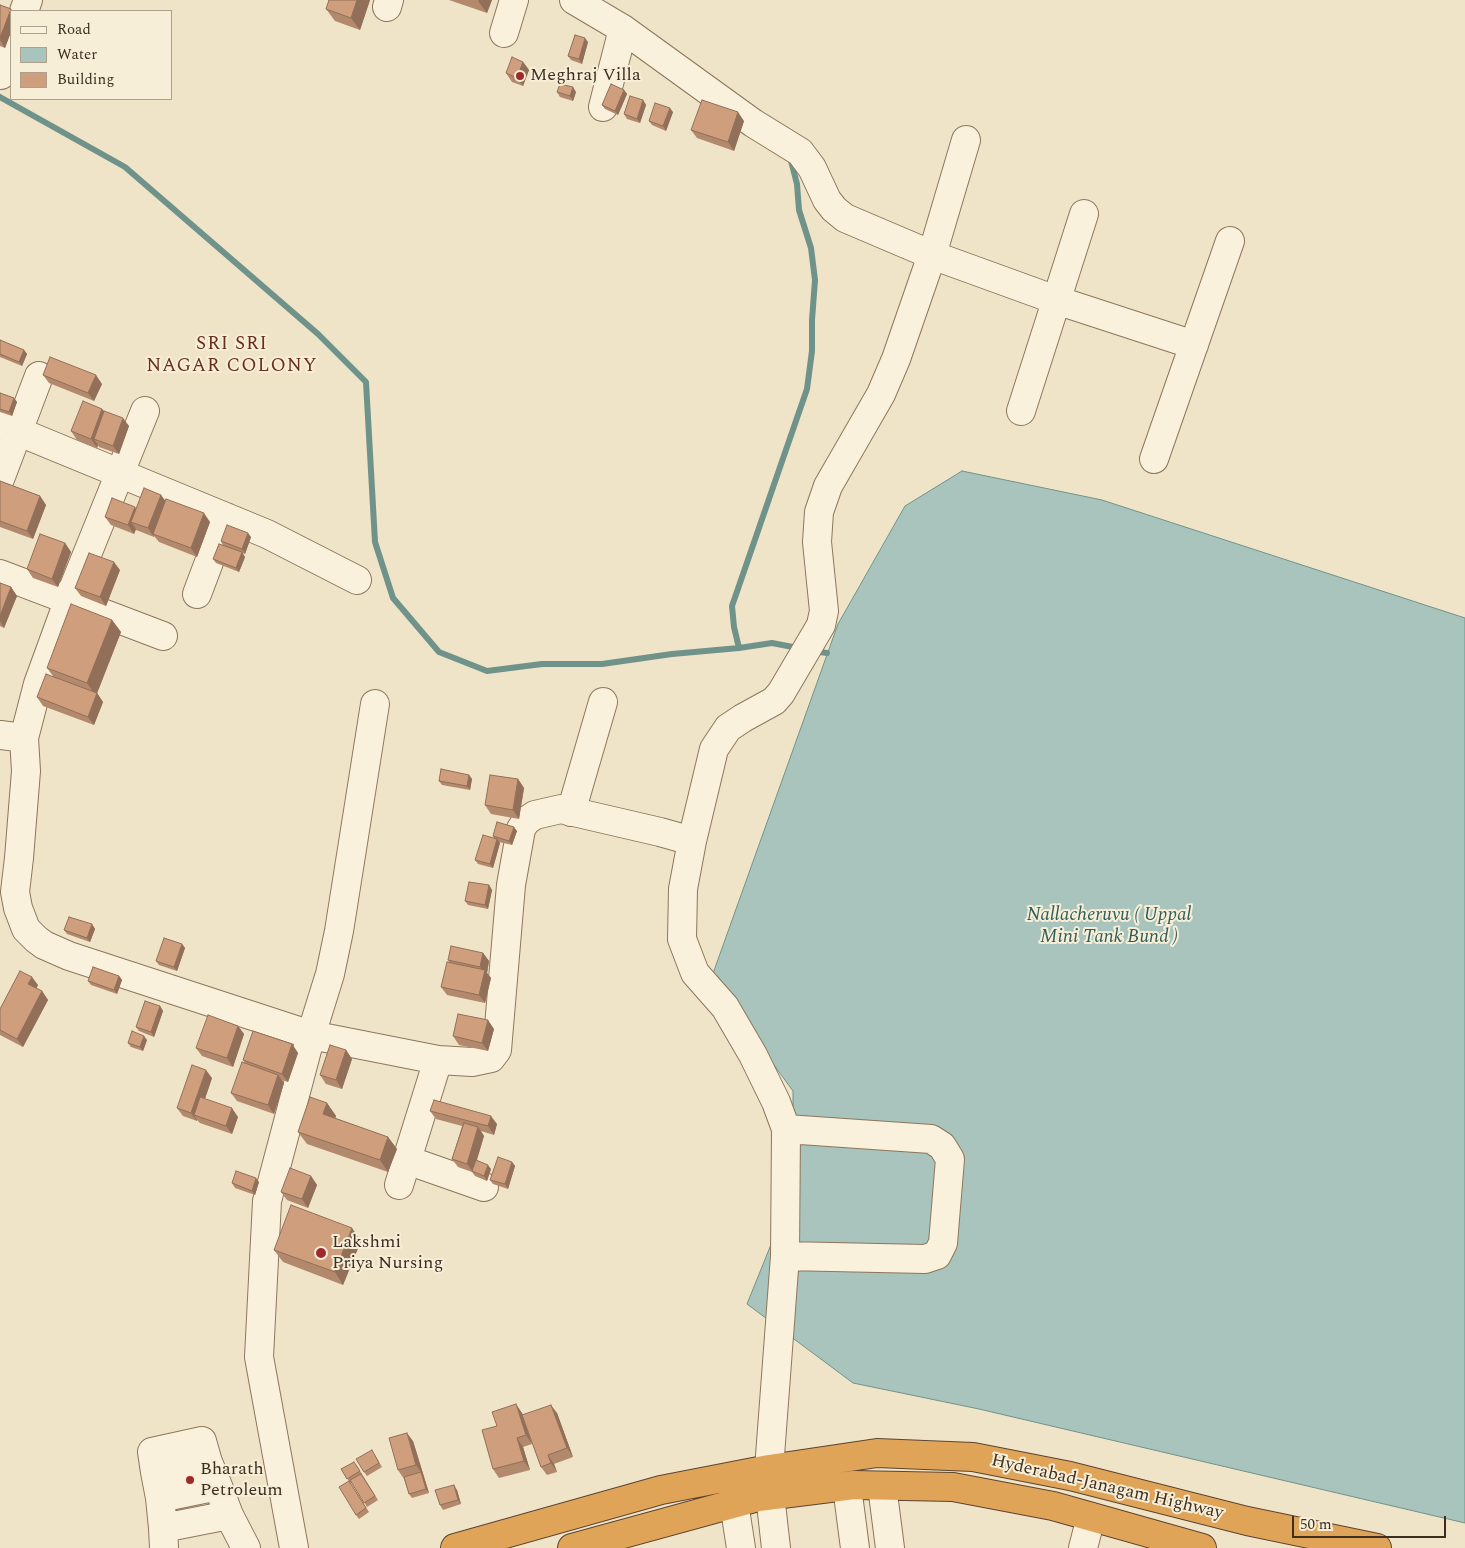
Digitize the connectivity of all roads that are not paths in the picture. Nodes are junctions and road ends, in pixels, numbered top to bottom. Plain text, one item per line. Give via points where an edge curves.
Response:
1 (514, 0) edge
2 (574, 0) edge
3 (623, 29) junction
4 (504, 33) dead end
5 (10, 49) edge
6 (1, 75) edge
7 (603, 107) edge
8 (966, 140) dead end
9 (1084, 214) dead end
10 (1230, 241) dead end
11 (932, 255) junction
12 (1056, 300) junction
13 (1194, 345) junction
14 (39, 376) dead end
15 (145, 411) dead end
16 (1020, 411) dead end
17 (10, 428) edge
18 (1154, 459) dead end
19 (119, 473) junction
20 (0, 479) edge
21 (226, 517) junction
22 (0, 574) edge
23 (357, 580) dead end
24 (197, 594) dead end
25 (68, 599) junction
26 (163, 636) dead end
27 (603, 702) dead end
28 (375, 704) dead end
29 (12, 736) edge
30 (571, 812) junction
31 (692, 841) junction
32 (311, 1034) junction
33 (438, 1060) junction
34 (786, 1129) junction
35 (484, 1187) dead end
36 (785, 1256) junction
37 (213, 1474) junction
38 (769, 1482) junction
39 (157, 1485) junction
40 (847, 1486) junction
41 (882, 1486) junction
42 (734, 1503) junction
43 (229, 1515) junction
44 (1091, 1516) junction
45 (164, 1538) edge
46 (1148, 1541) edge
47 (599, 1544) edge
48 (1188, 1546) edge
49 (246, 1548) edge
50 (294, 1548) edge
51 (455, 1548) edge
52 (572, 1548) edge
53 (741, 1548) edge
54 (776, 1548) edge
55 (855, 1548) edge
56 (890, 1548) edge
57 (1083, 1548) edge
58 (1377, 1548) edge

1 - 4 street
2 - 3 street
3 - 7 street
3 - 11 street via 753,123 800,152 812,168 827,200 845,218
5 - 6 street
8 - 11 street
9 - 12 street
10 - 13 street
11 - 12 street
11 - 31 street via 881,394 828,486 819,512 817,542 824,611 821,625 781,693 774,701 728,728 714,749
12 - 13 street
12 - 16 street
13 - 18 street
14 - 17 street
15 - 19 street
17 - 19 street
17 - 20 street
19 - 21 street
19 - 25 street
21 - 23 street
21 - 24 street
22 - 25 street
25 - 26 street
25 - 29 street via 38,684
27 - 30 street
28 - 32 street via 339,931 330,974
29 - 32 street via 26,771 15,892 26,929 36,940 69,956
30 - 31 street
30 - 33 street via 561,809 535,815 521,829 510,885 497,1050 491,1058 472,1062
31 - 34 street via 683,890 682,939 695,973 725,1007 753,1055
32 - 33 street
32 - 50 street via 267,1201 259,1357
33 - 35 street via 403,1172
34 - 36 street
34 - 36 street via 931,1139 942,1146 950,1159 943,1243 937,1255 925,1259
36 - 38 street
37 - 39 street
37 - 39 street via 202,1441 152,1452
37 - 43 street
38 - 40 highway, Hyderabad-Janagam Highway
38 - 42 highway, Hyderabad-Janagam Highway via 758,1496
38 - 51 highway, Hyderabad-Janagam Highway via 661,1490
38 - 54 street
38 - 58 highway, Hyderabad-Janagam Highway via 877,1453 973,1458 1070,1476 1247,1521
39 - 45 street
40 - 41 highway, Hyderabad-Janagam Highway
40 - 55 street
41 - 44 highway, Hyderabad-Janagam Highway via 953,1487
41 - 56 street
42 - 47 highway, Hyderabad-Janagam Highway
42 - 53 street
43 - 45 street
43 - 49 street
44 - 46 highway, Hyderabad-Janagam Highway
44 - 57 street
46 - 48 highway, Hyderabad-Janagam Highway
47 - 52 highway, Hyderabad-Janagam Highway

